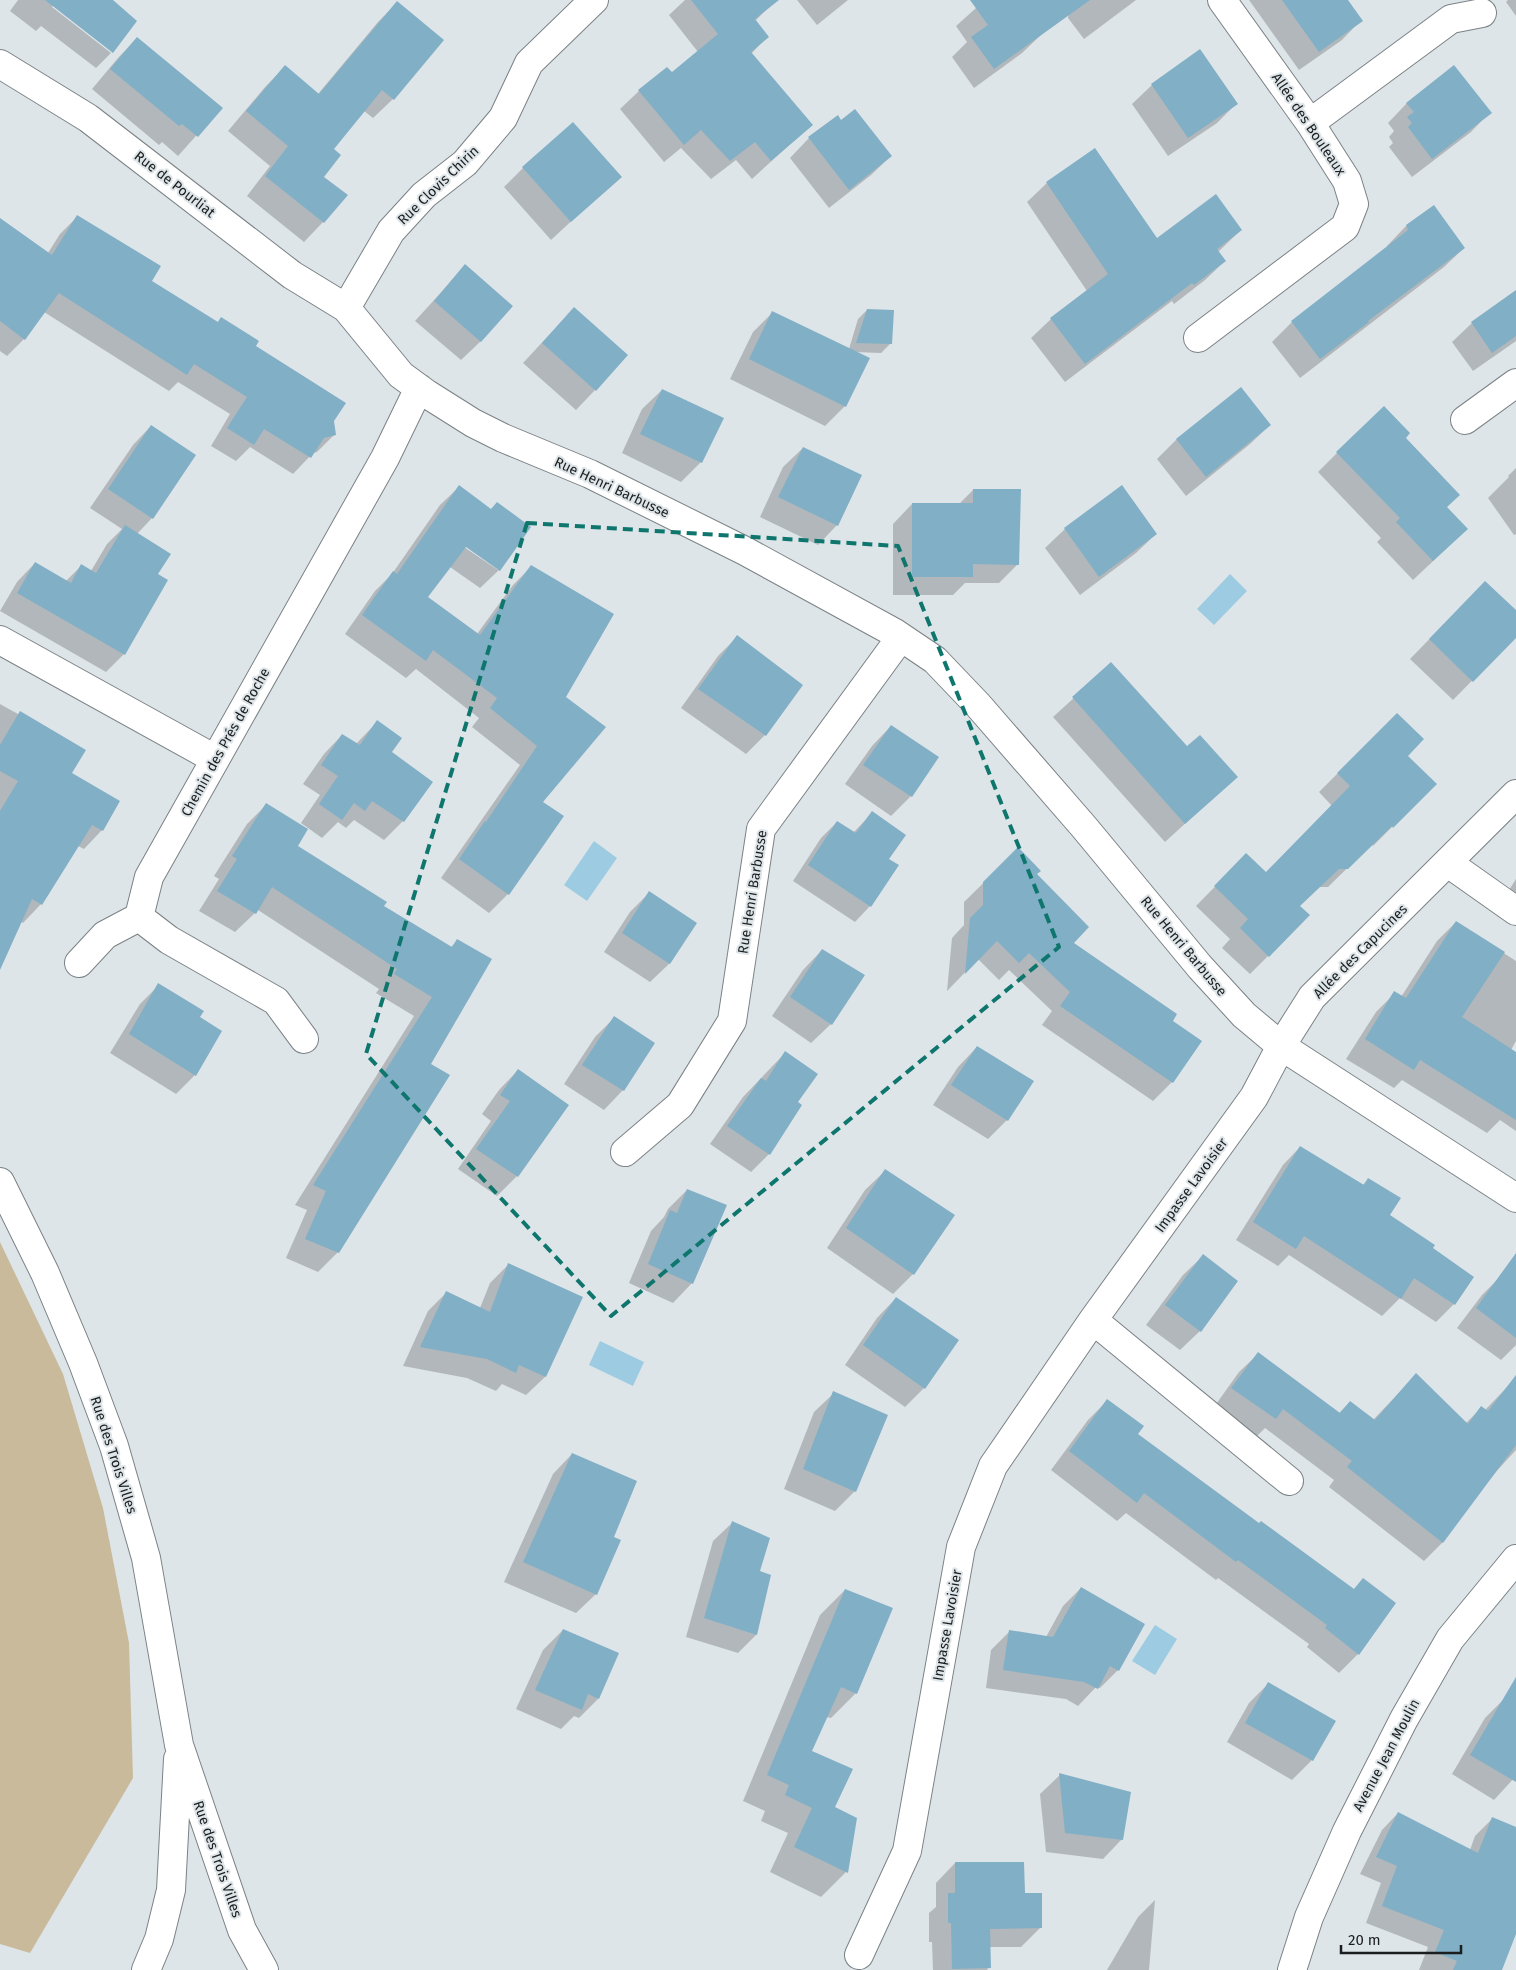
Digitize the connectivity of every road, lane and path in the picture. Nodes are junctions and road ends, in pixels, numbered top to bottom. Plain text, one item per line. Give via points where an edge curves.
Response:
1 (594, 0) edge
2 (1222, 0) edge
3 (1482, 12) dead end
4 (0, 64) edge
5 (1310, 123) junction
6 (346, 308) junction
7 (1198, 338) dead end
8 (1516, 383) edge
9 (419, 388) junction
10 (1465, 420) dead end
11 (901, 637) junction
12 (0, 640) edge
13 (215, 759) junction
14 (1516, 794) edge
15 (1448, 862) junction
16 (1516, 910) edge
17 (139, 916) junction
18 (79, 962) dead end
19 (304, 1038) dead end
20 (1280, 1046) junction
21 (625, 1152) dead end
22 (0, 1182) edge
23 (1516, 1198) edge
24 (1093, 1320) junction
25 (1289, 1481) dead end
26 (1516, 1559) edge
27 (179, 1745) junction
28 (859, 1955) dead end
29 (146, 1970) edge
30 (264, 1970) edge
31 (1292, 1970) edge

1 - 6 street, Rue Clovis Chirin via 529,63 503,118 465,163 424,195 391,230
2 - 5 street, Allée des Bouleaux
3 - 5 street via 1451,19
4 - 6 street, Rue de Pourliat via 88,118 292,274
5 - 7 street, Allée des Bouleaux via 1347,180 1354,204 1346,227
6 - 9 street, Rue Henri Barbusse via 390,362
8 - 10 street
9 - 11 street, Rue Henri Barbusse via 503,438 590,474 736,547
9 - 13 street, Chemin des Prés de Roche via 385,458
11 - 20 street, Rue Henri Barbusse via 935,660 961,686 1084,826 1200,967 1244,1014
11 - 21 street, Rue Henri Barbusse via 760,828 732,1020 680,1104
12 - 13 street
13 - 17 street, Chemin des Prés de Roche via 149,876
14 - 15 street, Allée des Capucines
15 - 16 street
15 - 20 street, Allée des Capucines via 1312,997
17 - 18 street via 105,935
17 - 19 street via 169,940 276,1000
20 - 23 street, Rue Henri Barbusse
20 - 24 street, Impasse Lavoisier via 1254,1097
22 - 27 street, Rue des Trois Villes via 79,1354 114,1446 146,1558
24 - 25 street
24 - 28 street, Impasse Lavoisier via 993,1466 961,1547 907,1851
26 - 31 street, Avenue Jean Moulin via 1450,1639 1404,1719 1339,1848 1309,1917
27 - 29 street, Rue des Trois Villes via 170,1890 159,1939
27 - 30 street, Rue des Trois Villes via 242,1930

